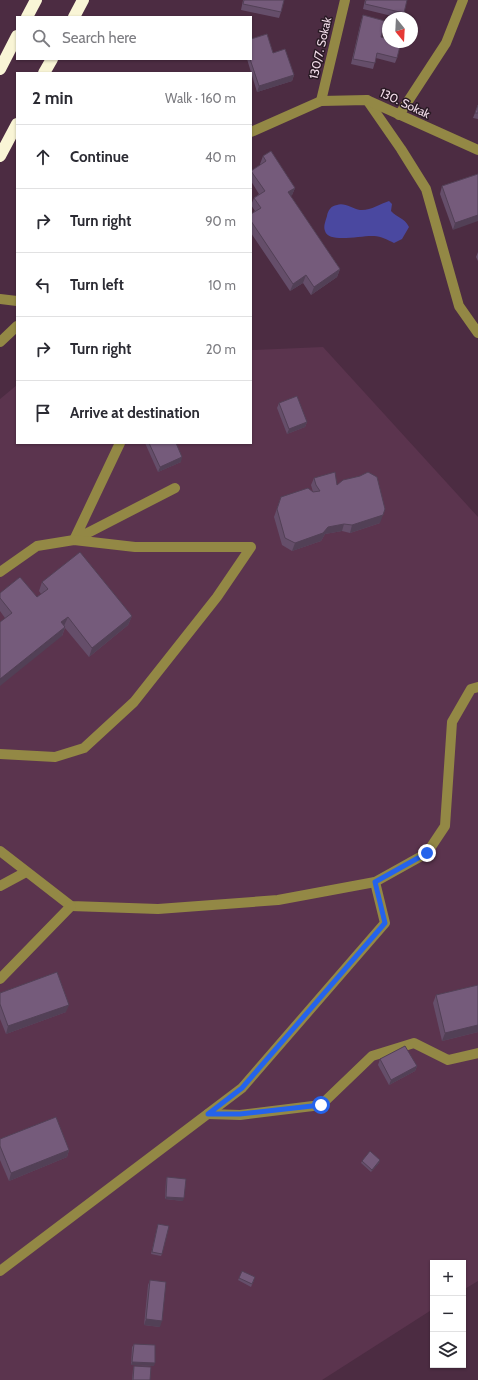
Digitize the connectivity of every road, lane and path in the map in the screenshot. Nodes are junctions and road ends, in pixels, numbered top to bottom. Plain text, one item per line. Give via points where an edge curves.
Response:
1 (36, 0) edge
2 (83, 0) edge
3 (345, 0) edge
4 (463, 0) edge
5 (28, 16) edge
6 (75, 16) edge
7 (16, 38) edge
8 (51, 60) edge
9 (0, 69) edge
10 (45, 72) edge
11 (367, 100) junction
12 (321, 101) junction
13 (399, 115) junction
14 (16, 126) edge
15 (252, 132) edge
16 (478, 150) edge
17 (0, 156) edge
18 (0, 299) edge
19 (16, 301) edge
20 (16, 327) edge
21 (478, 333) edge
22 (0, 342) edge
23 (120, 444) edge
24 (175, 488) dead end
25 (74, 540) junction
26 (0, 572) edge
27 (478, 687) edge
28 (0, 754) edge
29 (0, 851) edge
30 (26, 872) junction
31 (375, 882) junction
32 (0, 886) edge
33 (71, 906) junction
34 (0, 979) edge
35 (478, 1052) edge
36 (208, 1114) junction
37 (0, 1272) edge

1 - 5 highway
2 - 6 highway
3 - 12 street, 130/7. Sokak
4 - 13 street via 446,43
7 - 9 highway
8 - 10 highway
11 - 12 street, 130. Sokak
11 - 13 street, 130. Sokak
11 - 21 street via 426,189 459,306
12 - 15 street, 130. Sokak
13 - 16 street, 130. Sokak
14 - 17 highway
18 - 19 street
20 - 22 street
23 - 25 street
24 - 25 street
25 - 26 street via 37,546
25 - 28 street via 135,547 251,547 217,597 134,702 84,748 55,758
27 - 31 street via 471,689 452,722 445,826 427,853
29 - 30 street
30 - 32 street
30 - 33 street
31 - 33 street via 271,900 158,909
31 - 36 street via 385,923 242,1088
33 - 34 street
35 - 36 street via 448,1060 414,1043 372,1056 321,1105 240,1114
36 - 37 street

